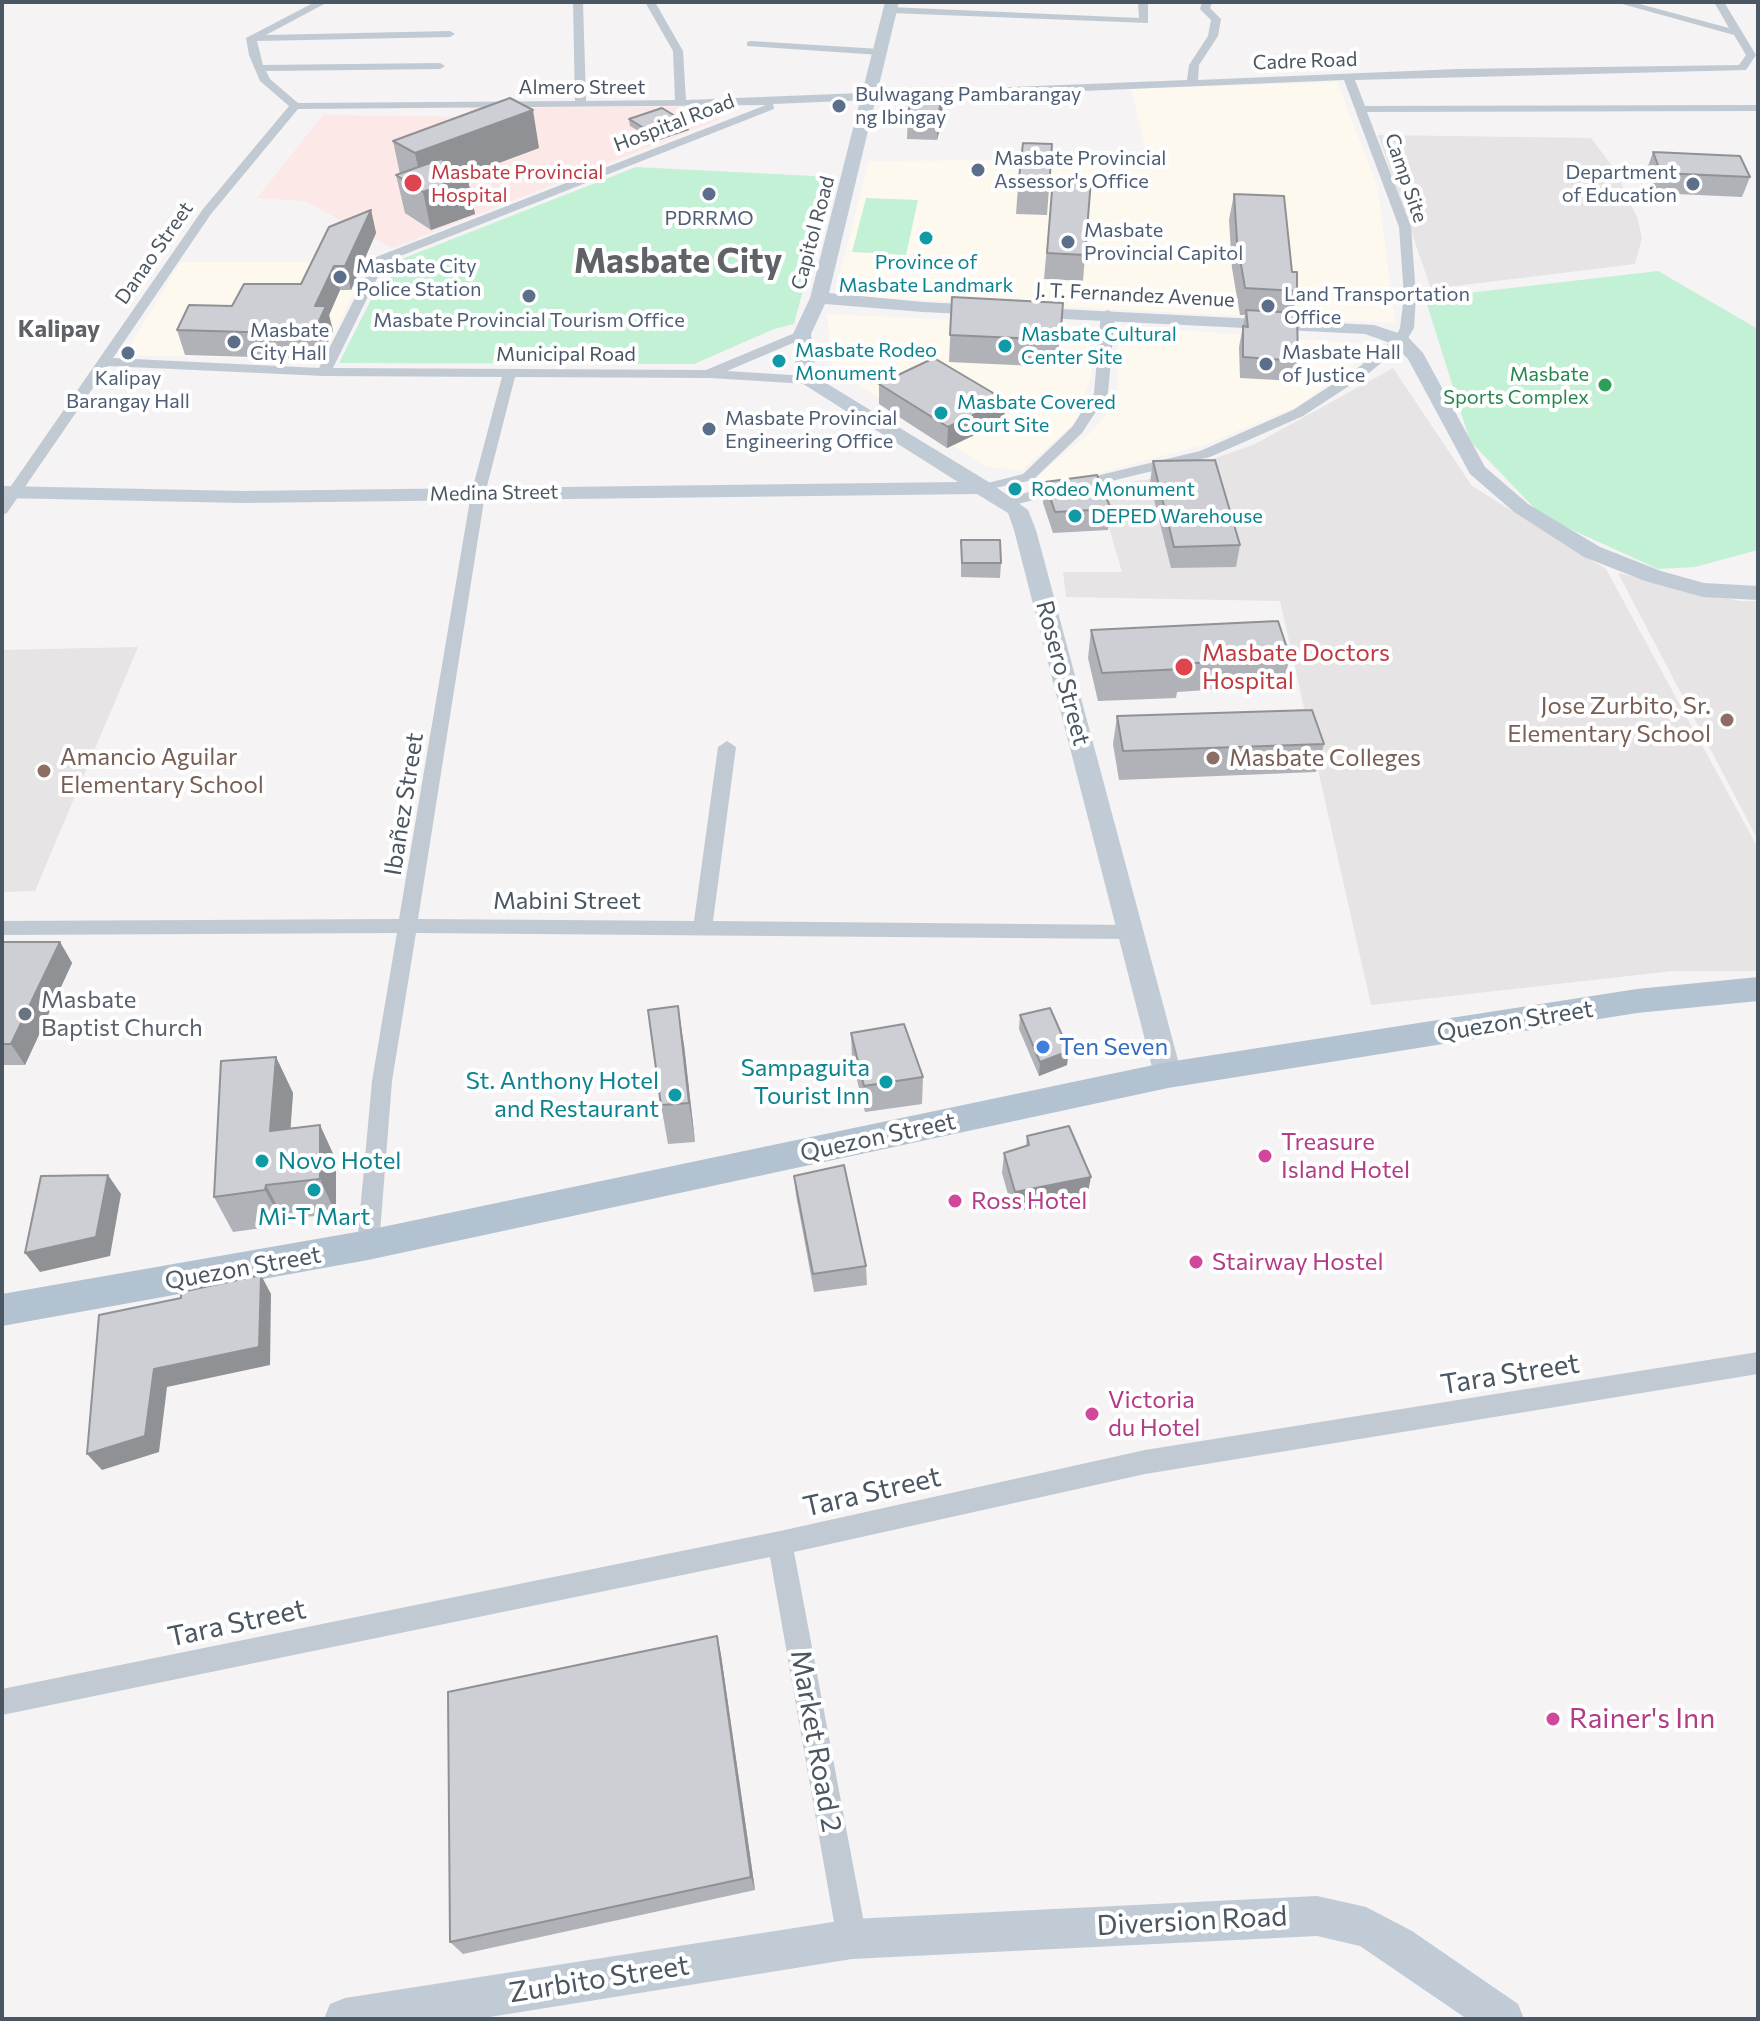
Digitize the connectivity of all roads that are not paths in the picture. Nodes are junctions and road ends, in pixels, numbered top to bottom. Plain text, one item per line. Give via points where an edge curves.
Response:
1 (323, 2) edge
2 (578, 2) edge
3 (650, 2) edge
4 (1143, 2) edge
5 (1207, 2) edge
6 (1620, 2) edge
7 (1719, 2) edge
8 (891, 6) edge
9 (1737, 33) junction
10 (450, 34) dead end
11 (251, 38) junction
12 (751, 44) dead end
13 (880, 52) junction
14 (440, 66) dead end
15 (260, 68) junction
16 (1349, 78) junction
17 (1192, 83) junction
18 (869, 96) junction
19 (786, 100) junction
20 (730, 103) junction
21 (681, 104) junction
22 (581, 105) junction
23 (295, 106) junction
24 (1758, 108) edge
25 (1361, 109) junction
26 (712, 130) junction
27 (819, 298) junction
28 (1108, 314) junction
29 (802, 334) junction
30 (1400, 340) junction
31 (103, 362) junction
32 (324, 372) junction
33 (710, 374) junction
34 (509, 375) junction
35 (807, 380) junction
36 (1028, 477) junction
37 (478, 494) junction
38 (1041, 494) junction
39 (995, 495) junction
40 (6, 498) edge
41 (1758, 593) edge
42 (727, 747) dead end
43 (409, 926) junction
44 (2, 928) edge
45 (703, 928) junction
46 (1131, 932) junction
47 (1758, 989) edge
48 (1168, 1075) junction
49 (368, 1245) junction
50 (2, 1310) edge
51 (1758, 1363) edge
52 (780, 1543) junction
53 (2, 1702) edge
54 (852, 1939) junction
55 (390, 2016) edge
56 (345, 2019) edge
57 (1503, 2019) edge

1 - 11 street
2 - 22 street
3 - 21 street via 678,51
4 - 8 street via 1144,21
5 - 17 street via 1205,9 1216,19 1213,36 1194,65
6 - 9 street
7 - 9 street
8 - 13 street, Capitol Road
9 - 16 street, Cadre Road via 1751,55 1742,68
10 - 11 street
11 - 15 street
12 - 13 street
13 - 18 street, Capitol Road
14 - 15 street
15 - 23 street via 265,81
16 - 17 street, Cadre Road
16 - 25 street, Camp Site
17 - 18 street, Cadre Road
18 - 19 street, Almero Street
18 - 27 street, Capitol Road
19 - 20 street, Almero Street
19 - 26 street, Hospital Road
20 - 21 street, Almero Street
20 - 26 street via 726,117
21 - 22 street, Almero Street
22 - 23 street, Almero Street
23 - 31 street, Danao Street via 207,212
24 - 25 street
25 - 30 street, Camp Site via 1405,227 1410,296 1407,328
26 - 32 street, Hospital Road via 380,260
27 - 28 street, J. T. Fernandez Avenue
27 - 29 street, Capitol Road
28 - 30 street, J. T. Fernandez Avenue via 1367,329
28 - 36 street via 1101,393 1077,430
29 - 33 street
29 - 35 street
30 - 38 street via 1298,413 1205,454
30 - 41 street via 1416,357 1477,470 1521,508 1592,552 1653,576 1703,590
31 - 32 street, Municipal Road
31 - 40 street, Danao Street
32 - 34 street, Municipal Road
33 - 34 street, Municipal Road
33 - 35 street, Municipal Road
34 - 37 street, Ibañez Street
35 - 39 street, Rosero Street
36 - 38 street
36 - 39 street
37 - 39 street, Medina Street
37 - 40 street, Medina Street
37 - 43 street, Ibañez Street
38 - 39 street
39 - 46 street, Rosero Street via 1017,510 1025,530
42 - 45 street
43 - 44 street, Mabini Street
43 - 45 street, Mabini Street
43 - 49 street, Ibañez Street via 382,1081
45 - 46 street, Mabini Street
46 - 48 street, Rosero Street
47 - 48 main road, Quezon Street via 1637,1001
48 - 49 main road, Quezon Street
49 - 50 main road, Quezon Street
51 - 52 street, Tara Street via 1145,1462
52 - 53 street, Tara Street
52 - 54 street, Market Road 2
54 - 55 street, Zurbito Street
54 - 57 street, Diversion Road via 1317,1916 1366,1927
55 - 56 street, Zurbito Street

